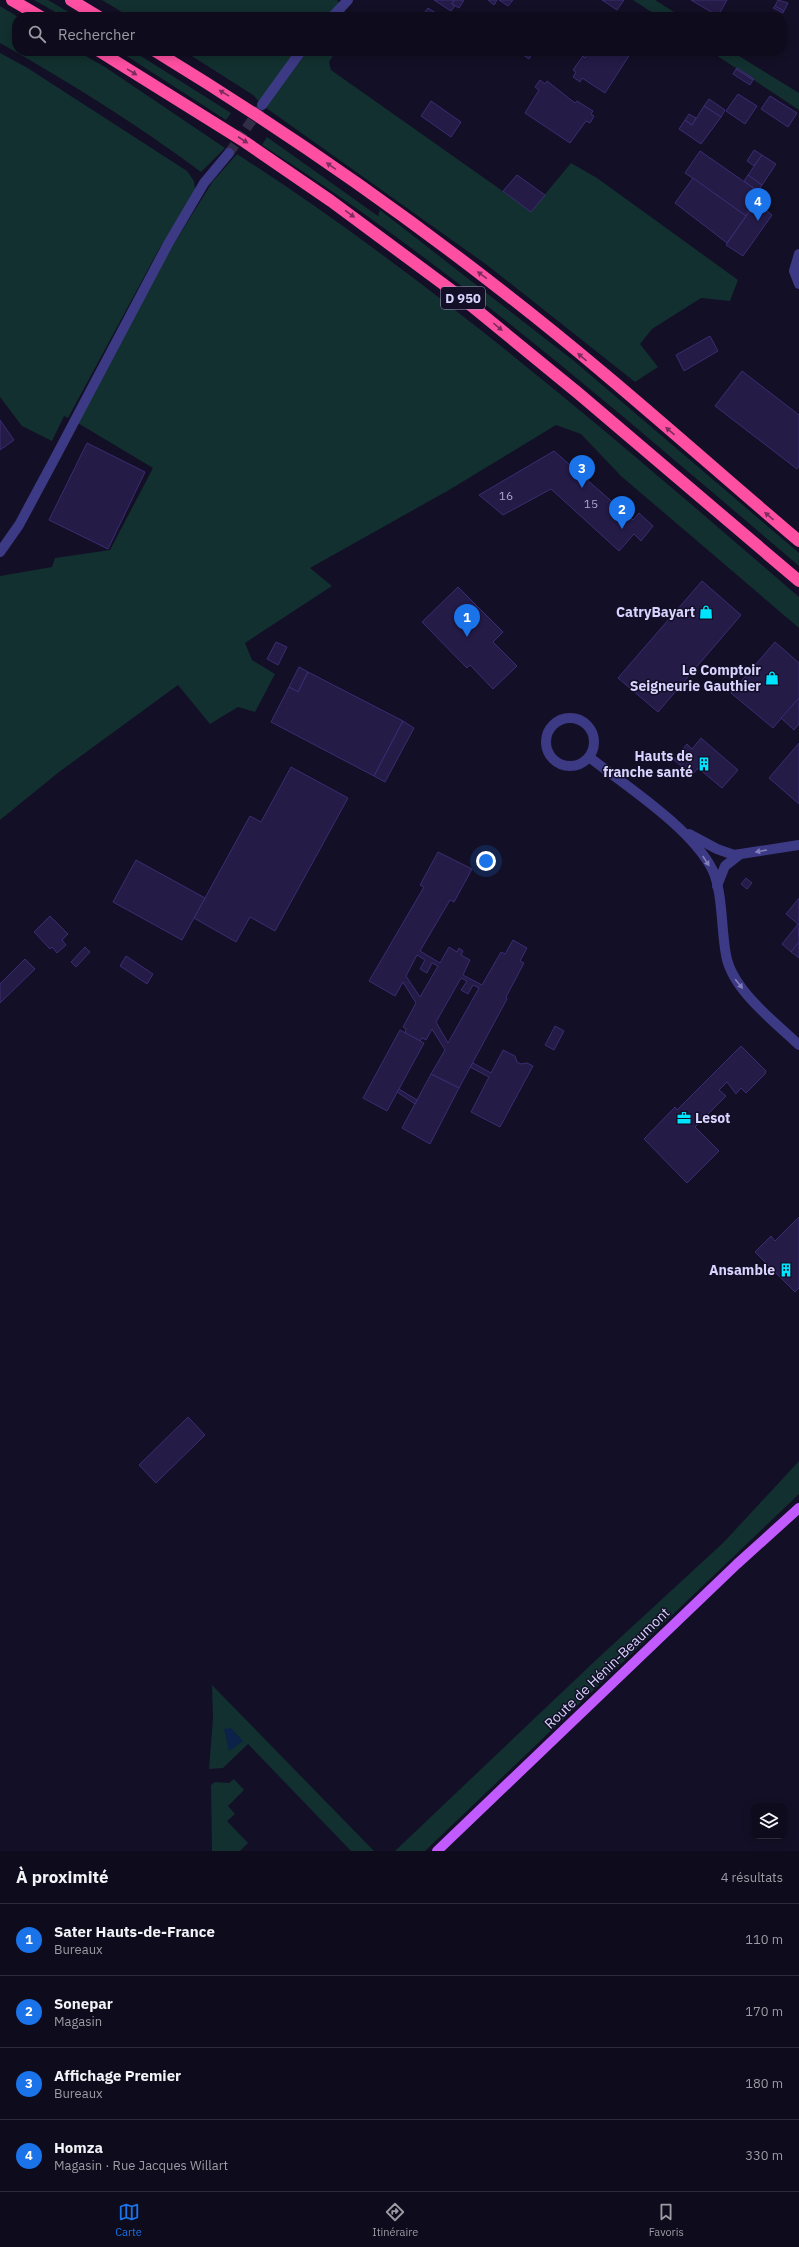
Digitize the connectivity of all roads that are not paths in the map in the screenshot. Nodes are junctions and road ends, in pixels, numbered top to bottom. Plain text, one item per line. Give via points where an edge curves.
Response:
1 (12, 0) edge
2 (71, 0) edge
3 (345, 3) edge
4 (32, 12) edge
5 (91, 12) edge
6 (337, 12) edge
7 (107, 56) edge
8 (163, 56) edge
9 (296, 56) edge
10 (262, 104) tunnel mouth
11 (229, 153) tunnel mouth
12 (799, 254) edge
13 (799, 284) edge
14 (799, 541) edge
15 (0, 552) edge
16 (799, 581) edge
17 (589, 756) junction
18 (682, 830) junction
19 (799, 845) edge
20 (739, 855) junction
21 (717, 886) junction
22 (799, 1045) edge
23 (799, 1508) edge
24 (437, 1851) edge

1 - 4 highway
2 - 5 highway
3 - 6 street
7 -> 16 highway, D 950 via 245,142 331,201 456,293
14 -> 8 highway, D 950 via 497,287 361,186 248,108
9 - 10 street
11 - 15 street via 204,183 168,244 19,525
12 - 13 street via 794,271
17 - 17 street via 594,740 590,728 583,722 576,718 567,718 550,728 546,745 555,760 573,766
17 - 18 street
18 - 20 street via 717,849
18 -> 21 street via 708,863
19 -> 20 street
20 - 21 street via 725,866
21 -> 22 street via 726,955 731,973 752,999
23 - 24 main road, Route de Hénin-Beaumont

